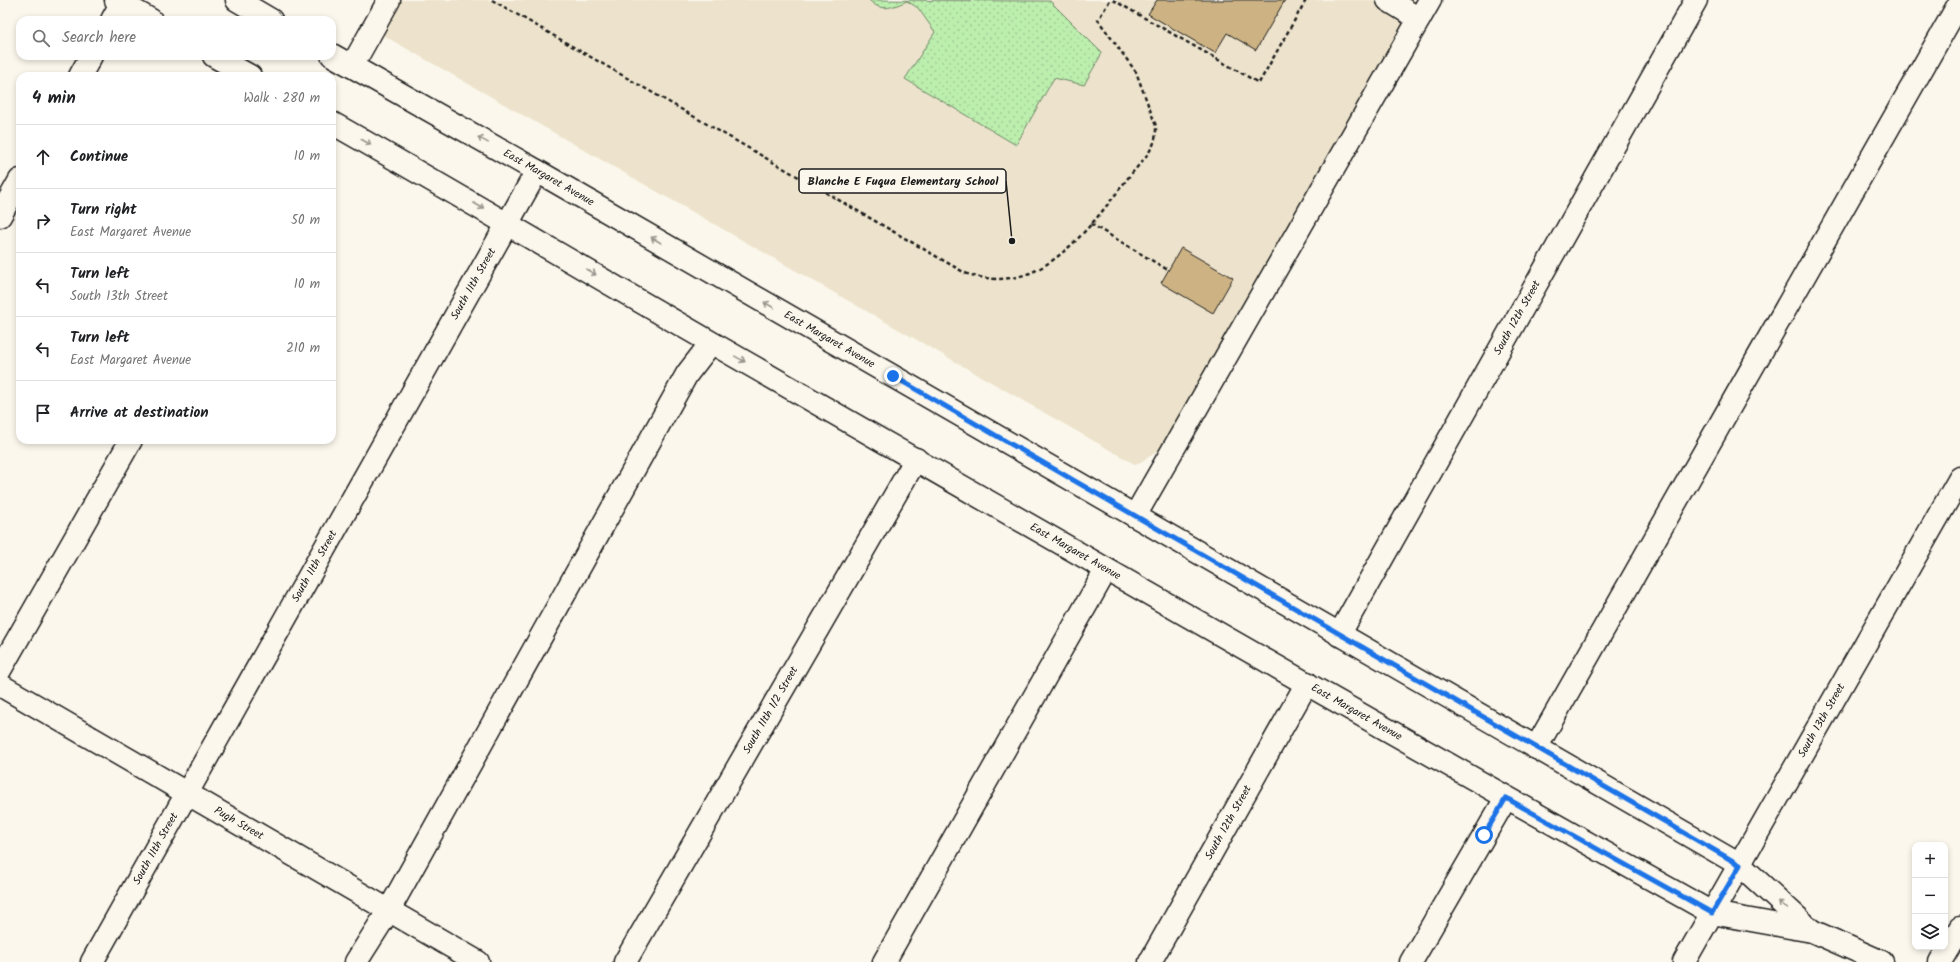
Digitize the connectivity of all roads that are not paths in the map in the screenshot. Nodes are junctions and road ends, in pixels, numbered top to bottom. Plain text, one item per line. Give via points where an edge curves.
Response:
1 (237, 0) edge
2 (389, 0) edge
3 (1388, 0) edge
4 (1430, 0) edge
5 (1696, 0) edge
6 (1960, 2) edge
7 (118, 6) edge
8 (142, 16) edge
9 (264, 16) edge
10 (1419, 19) junction
11 (336, 57) edge
12 (89, 60) edge
13 (221, 60) edge
14 (352, 66) junction
15 (82, 72) edge
16 (243, 72) edge
17 (336, 125) edge
18 (537, 171) junction
19 (16, 187) edge
20 (0, 216) edge
21 (508, 223) junction
22 (711, 343) junction
23 (129, 444) edge
24 (916, 459) junction
25 (1960, 478) edge
26 (1135, 516) junction
27 (1106, 570) junction
28 (1339, 635) junction
29 (0, 670) edge
30 (1307, 683) junction
31 (0, 685) edge
32 (1536, 748) junction
33 (187, 793) junction
34 (1506, 798) junction
35 (1740, 865) junction
36 (389, 910) junction
37 (1712, 913) junction
38 (1960, 928) edge
39 (1812, 931) junction
40 (92, 962) edge
41 (356, 962) edge
42 (478, 962) edge
43 (625, 962) edge
44 (884, 962) edge
45 (1150, 962) edge
46 (1411, 962) edge
47 (1684, 962) edge
48 (1882, 962) edge
49 (1940, 962) edge

1 - 9 street
2 - 14 street
3 - 10 street
4 - 10 street
5 - 28 street, South 12th Street
6 - 32 street
7 - 8 street
10 - 26 street
11 - 14 street, East Margaret Avenue
12 - 15 street
13 - 16 street
18 -> 14 street, East Margaret Avenue
17 -> 21 street, East Margaret Avenue
18 - 21 street, South 11th Street
26 -> 18 street, East Margaret Avenue
19 - 20 street
21 -> 22 street, East Margaret Avenue
21 - 33 street, South 11th Street
22 -> 24 street, East Margaret Avenue
22 - 36 street via 687,374
23 - 29 street
24 - 27 street, East Margaret Avenue
24 - 43 street, South 11th 1/2 Street
25 - 35 street, South 13th Street
26 - 28 street, East Margaret Avenue
27 - 30 street, East Margaret Avenue
27 - 44 street
28 - 32 street, East Margaret Avenue
30 - 34 street, East Margaret Avenue
30 - 45 street, South 12th Street
31 - 33 street, Pugh Street
32 - 35 street, East Margaret Avenue
33 - 36 street, Pugh Street
33 - 40 street, South 11th Street
34 - 37 street, East Margaret Avenue
34 - 46 street
35 - 37 street, South 13th Street
39 -> 35 street, East Margaret Avenue
36 - 41 street
36 - 42 street, Pugh Street
37 - 39 street, East Margaret Avenue
37 - 47 street, South 13th Street
38 - 49 street
39 - 48 street, East Margaret Avenue

